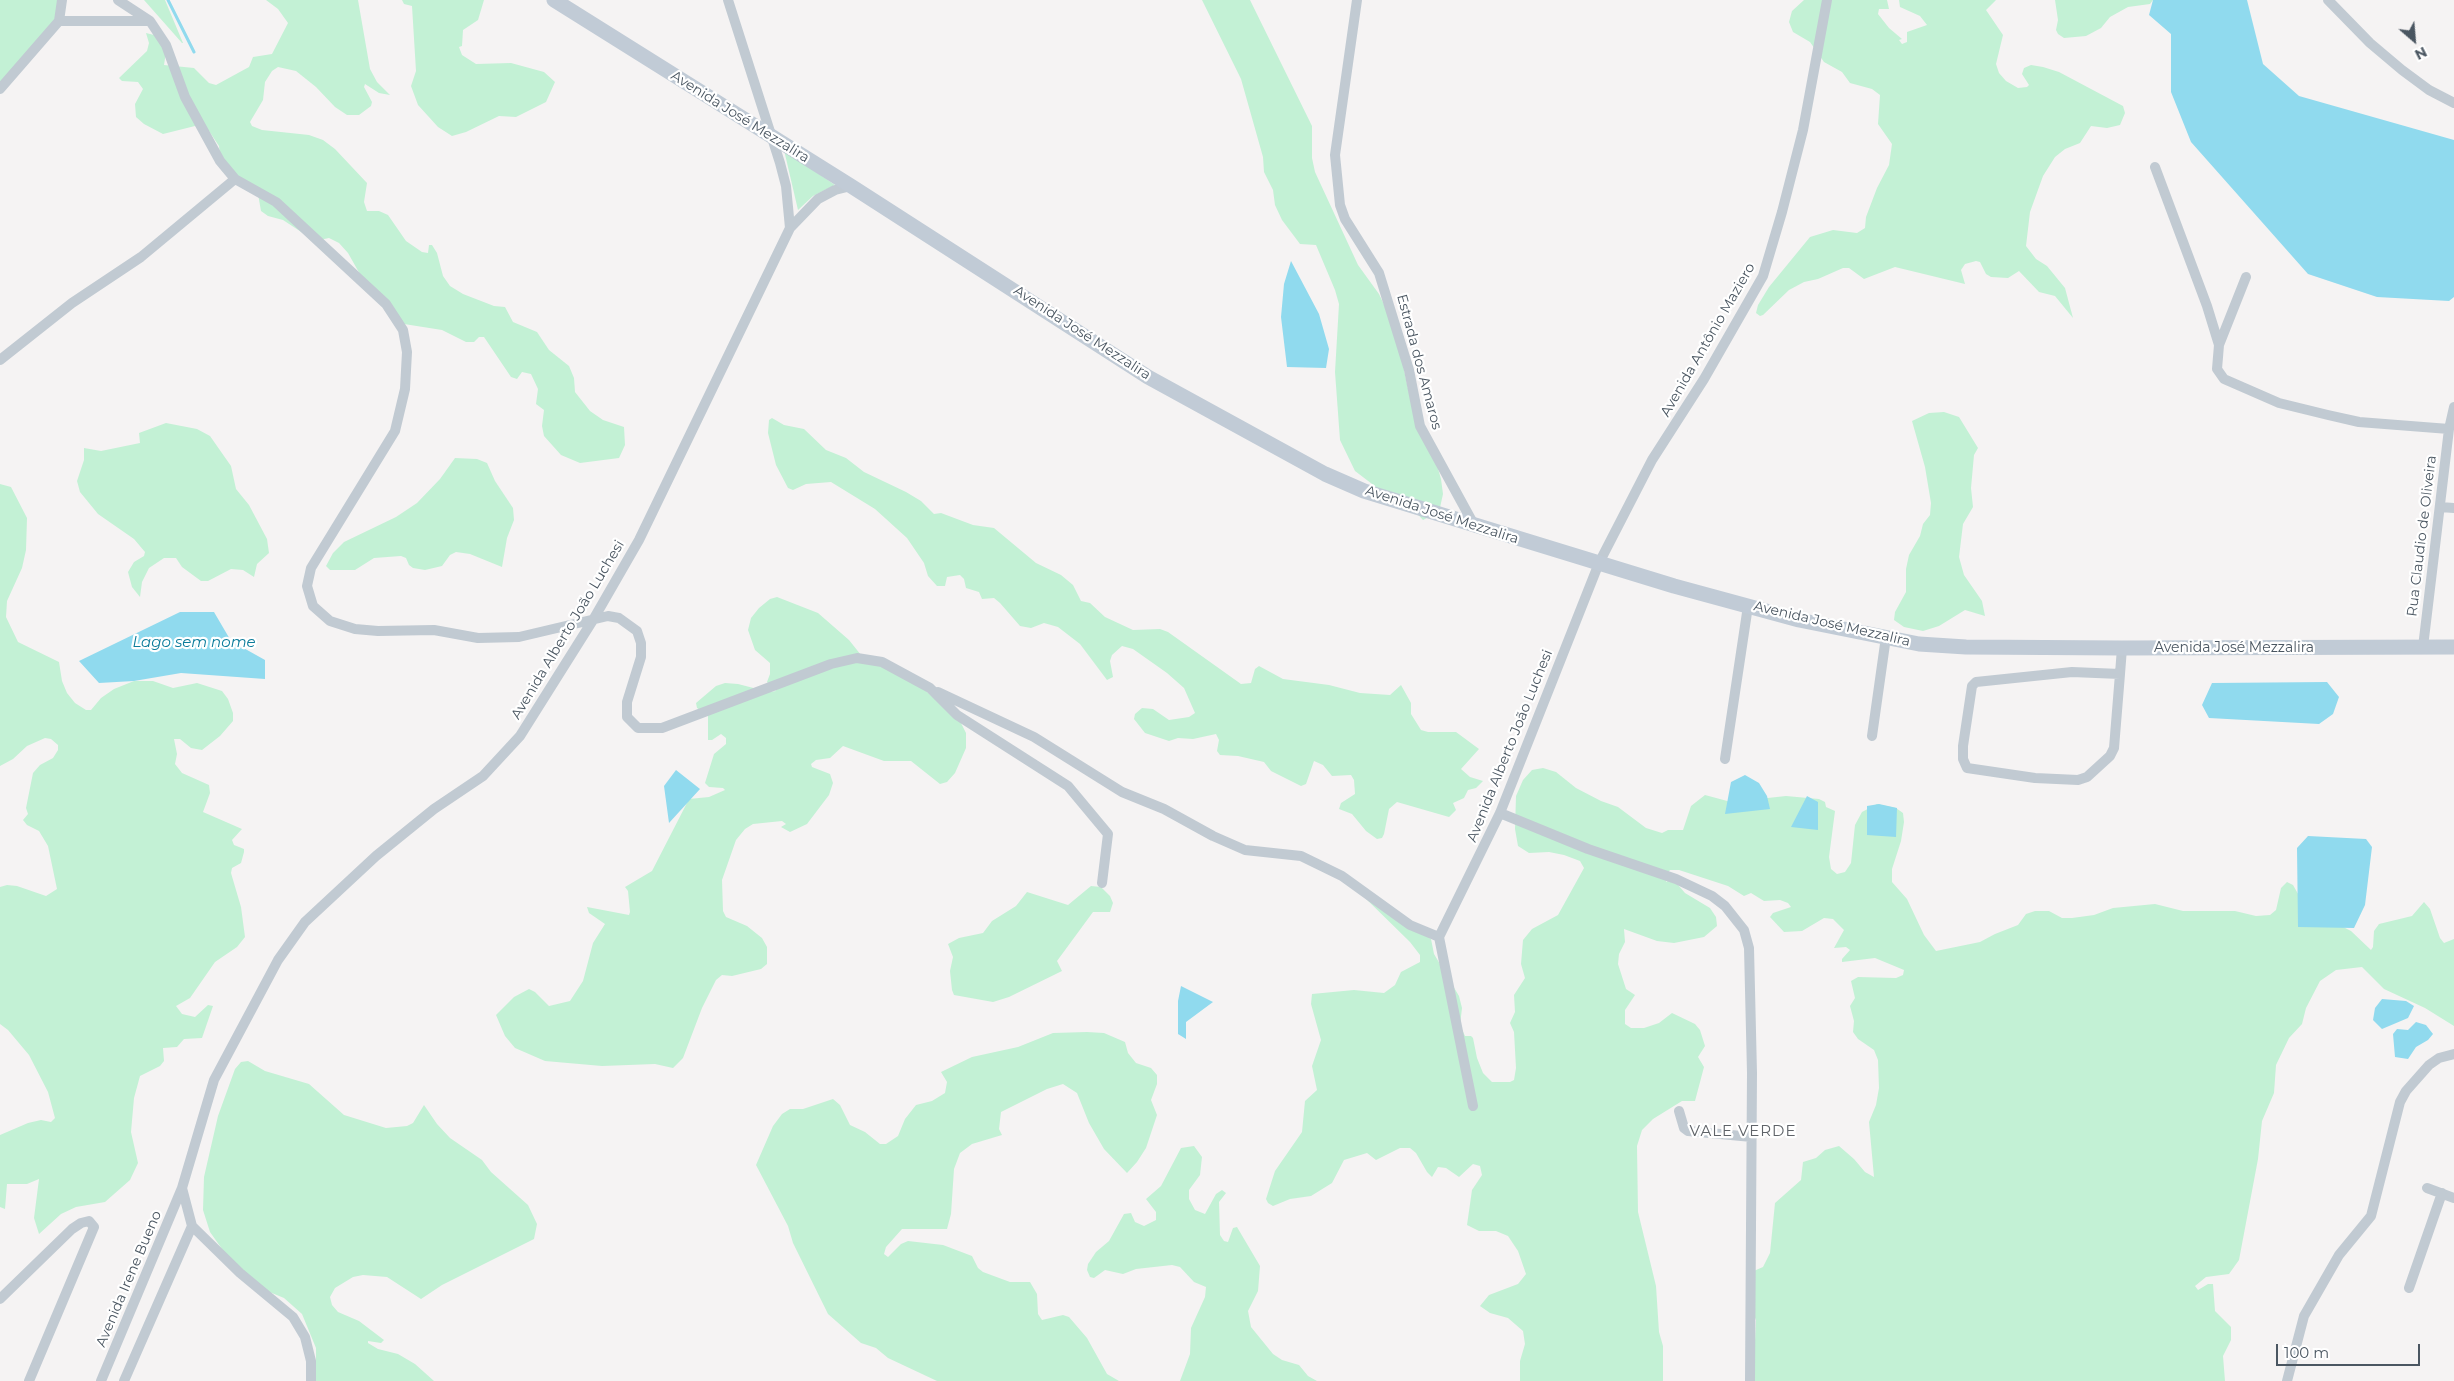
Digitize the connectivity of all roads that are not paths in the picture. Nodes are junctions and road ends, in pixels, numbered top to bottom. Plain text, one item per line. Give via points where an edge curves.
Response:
1 (62, 0) edge
2 (118, 0) edge
3 (554, 0) edge
4 (728, 0) edge
5 (1357, 0) edge
6 (1827, 0) edge
7 (2328, 0) edge
8 (59, 21) junction
9 (150, 21) junction
10 (0, 90) edge
11 (2454, 102) edge
12 (773, 137) junction
13 (2155, 167) dead end
14 (236, 179) junction
15 (851, 186) junction
16 (790, 228) junction
17 (2246, 277) dead end
18 (2219, 345) junction
19 (0, 360) edge
20 (2454, 406) edge
21 (2449, 430) junction
22 (2450, 461) edge
23 (2440, 507) junction
24 (2454, 508) edge
25 (1473, 523) junction
26 (1599, 563) junction
27 (1748, 606) junction
28 (593, 620) junction
29 (1886, 637) junction
30 (2423, 647) junction
31 (2454, 647) edge
32 (2122, 648) junction
33 (2120, 674) junction
34 (930, 688) junction
35 (1872, 736) dead end
36 (1725, 759) dead end
37 (1500, 813) junction
38 (1102, 882) dead end
39 (1439, 937) junction
40 (2454, 1054) edge
41 (1473, 1106) dead end
42 (1679, 1111) dead end
43 (1752, 1137) junction
44 (182, 1188) junction
45 (2427, 1188) dead end
46 (2442, 1193) junction
47 (2454, 1198) edge
48 (192, 1226) junction
49 (2409, 1288) dead end
50 (0, 1298) edge
51 (29, 1381) edge
52 (101, 1381) edge
53 (124, 1381) edge
54 (311, 1381) edge
55 (1750, 1381) edge
56 (2287, 1381) edge

1 - 8 street
2 - 9 street
3 - 12 main road, Avenida José Mezzalira
4 - 12 street
5 - 25 street, Estrada dos Amaros via 1335,155 1340,205 1344,219 1379,272 1408,370 1420,426
6 - 26 street, Avenida Antônio Maziero via 1803,130 1763,276 1704,379 1652,460
7 - 11 street via 2402,70 2429,90
8 - 9 street
8 - 10 street
9 - 14 street via 166,45 185,97 220,161
12 - 15 main road, Avenida José Mezzalira
12 - 16 street via 786,186
13 - 18 street
14 - 19 street via 141,257 72,303
14 - 28 street via 276,202 386,304 403,330 405,389 395,431 311,568 307,586 313,606 330,621 355,629 434,630 478,638 519,637
15 - 16 street via 818,199
15 - 25 main road, Avenida José Mezzalira via 1148,377 1325,474 1364,490
16 - 28 street, Avenida Alberto João Luchesi via 639,540
17 - 18 street
18 - 21 street via 2217,368 2224,379 2279,404 2359,422
20 - 21 street, Rua Claudio de Oliveira
21 - 22 street, Rua Claudio de Oliveira
22 - 23 street, Rua Claudio de Oliveira
23 - 24 street
23 - 30 street, Rua Claudio de Oliveira
25 - 26 main road, Avenida José Mezzalira
26 - 27 main road, Avenida José Mezzalira
26 - 37 street, Avenida Alberto João Luchesi
27 - 29 main road, Avenida José Mezzalira
27 - 36 street
28 - 34 street via 608,616 619,618 637,631 641,657 626,702 628,717 638,728 662,728 831,664 857,658 882,662
28 - 44 street, Avenida Alberto João Luchesi via 526,728 499,760 483,776 376,856 304,922 278,960 214,1080
29 - 32 main road, Avenida José Mezzalira via 1919,644 1966,647
29 - 35 street
30 - 31 main road, Avenida José Mezzalira
30 - 32 main road, Avenida José Mezzalira
32 - 33 street
33 - 33 street via 2114,748 2088,777 2078,780 2035,778 1968,768 1963,759 1963,746 1972,686 1976,682 2072,672
34 - 38 street via 957,715 1068,786 1108,834
34 - 39 street via 1034,737 1122,792 1164,809 1213,836 1245,850 1301,856 1342,876 1410,924
37 - 39 street, Avenida Alberto João Luchesi
37 - 43 street via 1588,849 1676,879 1712,896 1744,930 1749,948
39 - 41 street
40 - 56 street via 2429,1065 2400,1102 2371,1216 2339,1254 2304,1316
42 - 43 street via 1688,1131
43 - 55 street
44 - 48 street
44 - 52 street, Avenida Irene Bueno
45 - 46 street
46 - 47 street
46 - 49 street
48 - 53 street
48 - 54 street via 240,1273 294,1318 305,1337 311,1360
50 - 51 street via 72,1229 89,1221 94,1227

